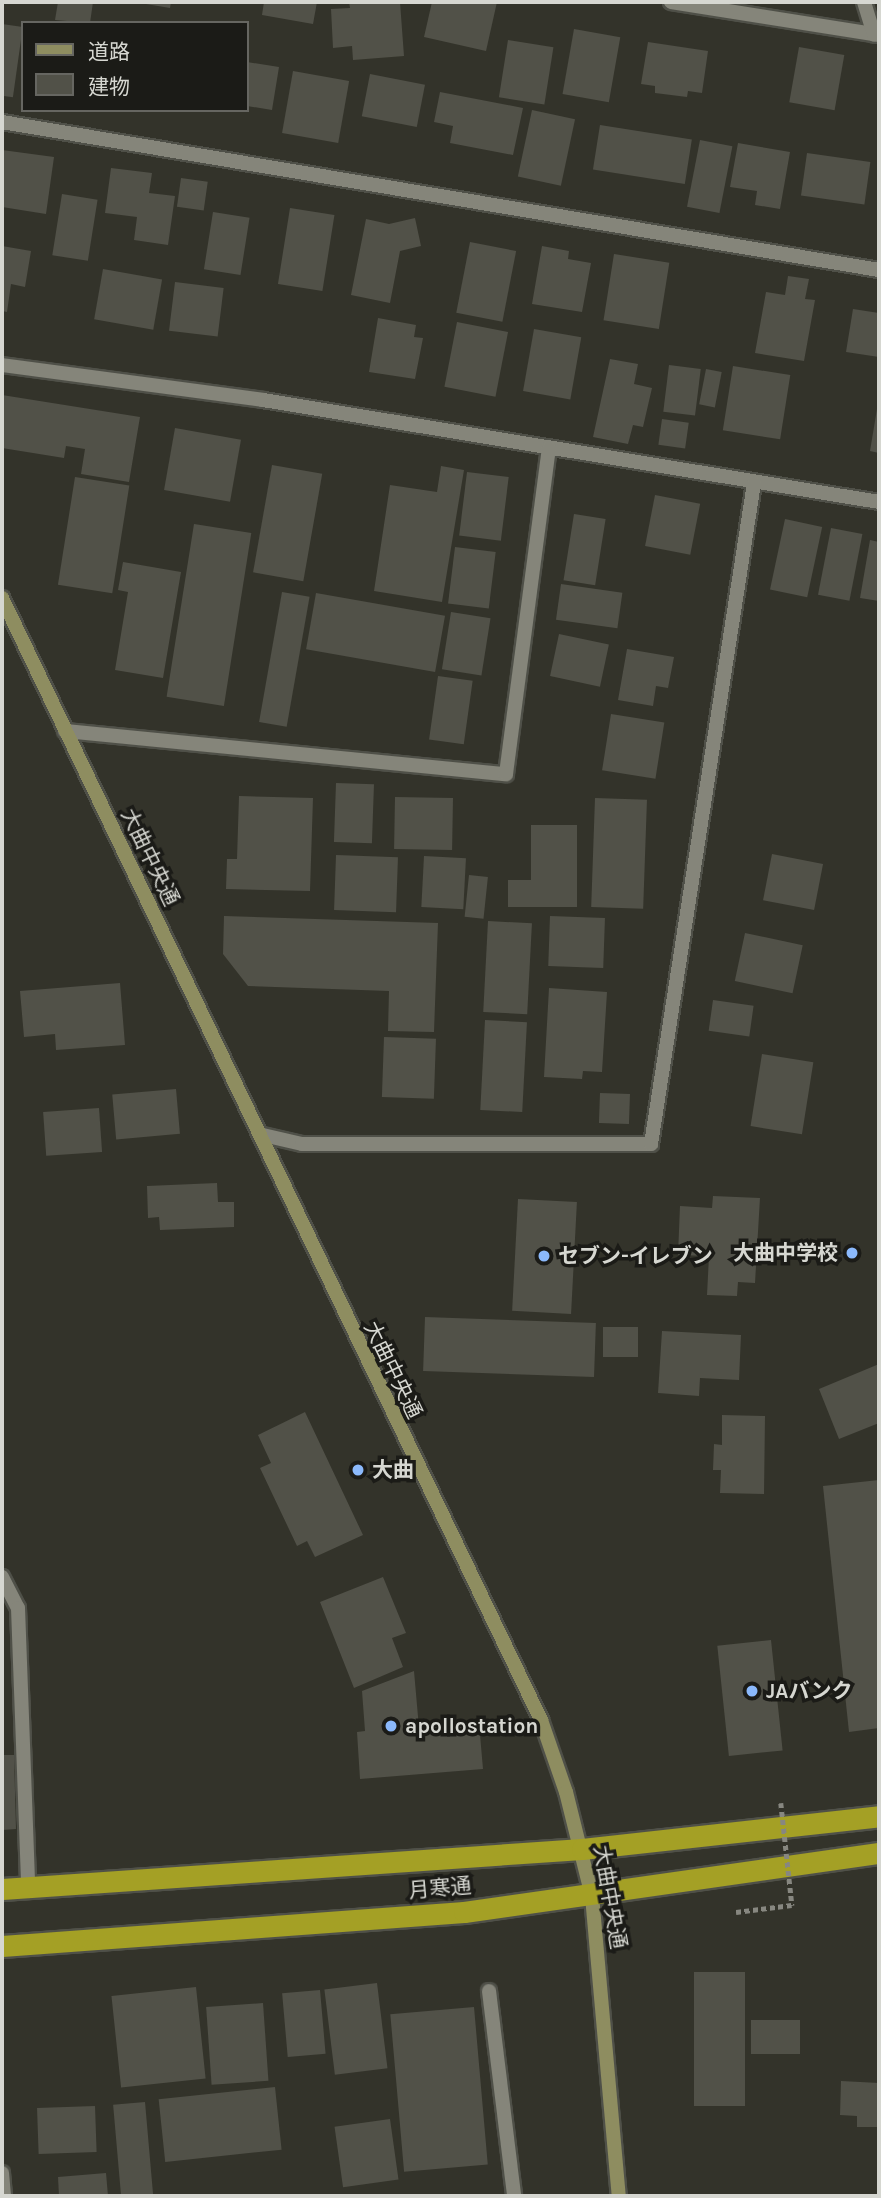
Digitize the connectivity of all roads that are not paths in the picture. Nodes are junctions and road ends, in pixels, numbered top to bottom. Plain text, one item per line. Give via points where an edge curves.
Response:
1 (671, 2) edge
2 (864, 2) edge
3 (876, 35) edge
4 (2, 122) edge
5 (879, 270) edge
6 (2, 365) edge
7 (550, 448) junction
8 (754, 483) junction
9 (879, 502) edge
10 (2, 598) edge
11 (65, 730) junction
12 (263, 1135) junction
13 (2, 1577) edge
14 (879, 1816) edge
15 (582, 1849) junction
16 (879, 1853) edge
17 (28, 1887) junction
18 (2, 1889) edge
19 (592, 1896) junction
20 (2, 1946) edge
21 (489, 1991) dead end
22 (2, 2173) edge
23 (4, 2196) edge
24 (514, 2196) edge
25 (619, 2196) edge

1 - 3 street
2 - 3 street
4 - 5 street
6 - 7 street via 263,400
7 - 8 street
7 - 11 street via 506,774
8 - 9 street
8 - 12 street via 651,1144 302,1144
10 - 11 main road, 大曲中央通
11 - 12 main road, 大曲中央通
12 - 15 main road, 大曲中央通 via 365,1361 541,1720
13 - 17 street via 18,1608
14 - 15 highway, 月寒通
15 - 17 highway, 月寒通
15 - 19 main road, 大曲中央通
16 - 19 highway, 月寒通
17 - 18 highway, 月寒通
19 - 20 highway, 月寒通 via 464,1912
19 - 25 main road, 大曲中央通
21 - 24 street
22 - 23 street

